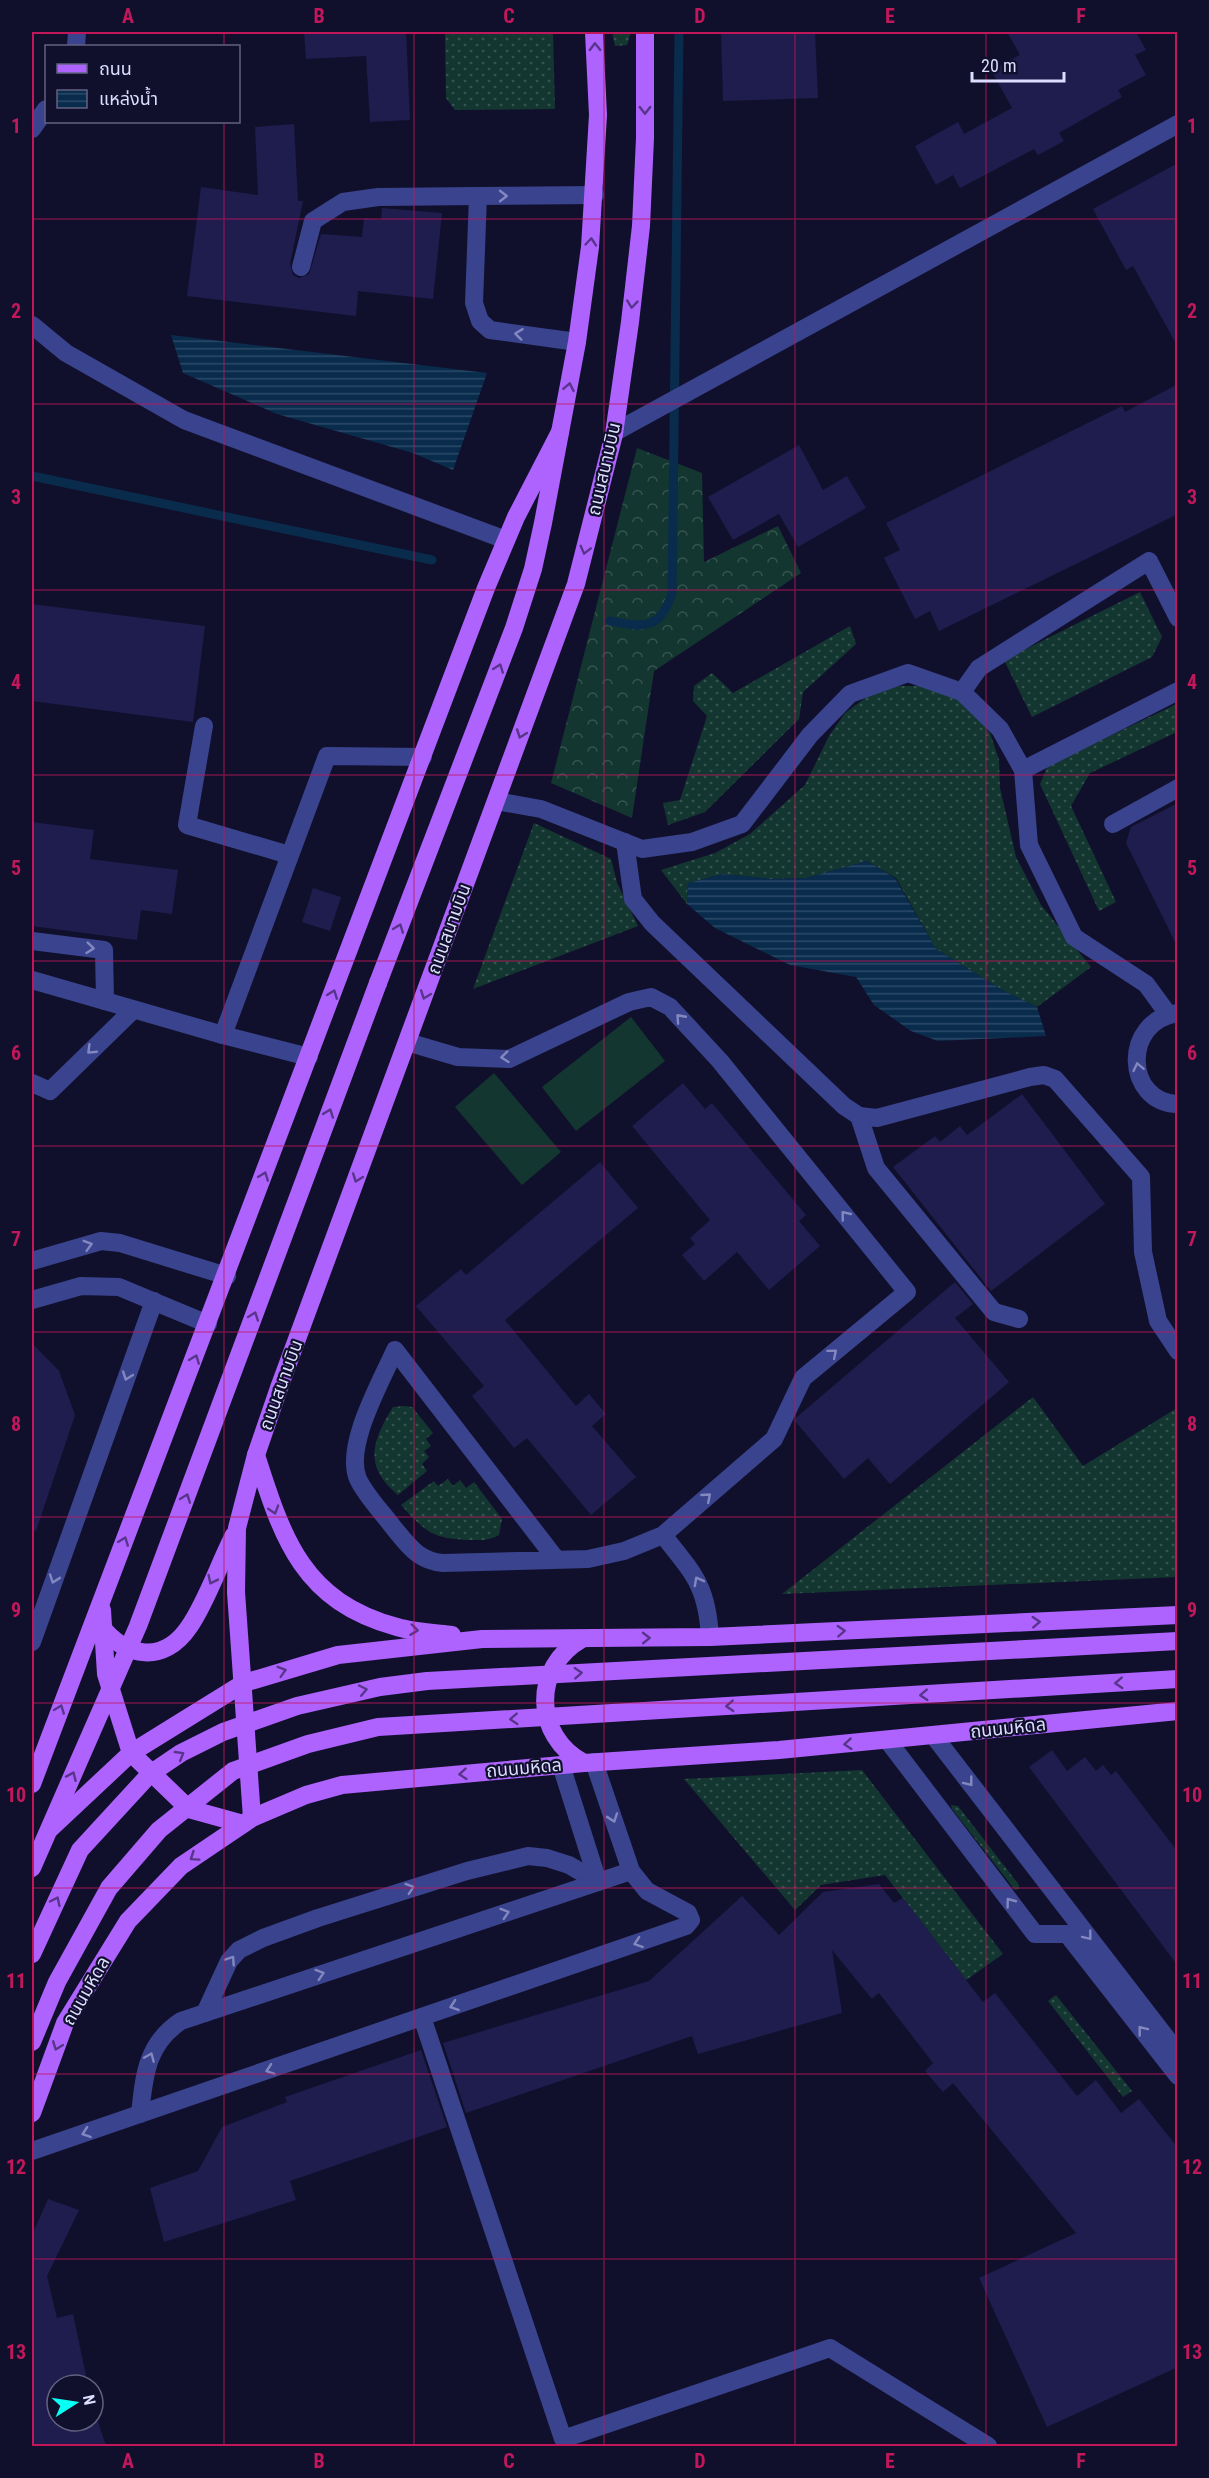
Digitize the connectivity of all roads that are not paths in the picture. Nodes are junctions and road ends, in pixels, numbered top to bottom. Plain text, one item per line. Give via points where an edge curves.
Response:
1 (594, 32) edge
2 (645, 32) edge
3 (45, 110) edge
4 (1178, 123) edge
5 (32, 129) edge
6 (595, 195) junction
7 (478, 196) junction
8 (301, 267) dead end
9 (32, 325) edge
10 (578, 342) junction
11 (560, 432) junction
12 (615, 432) junction
13 (506, 540) junction
14 (1178, 618) edge
15 (1178, 691) edge
16 (962, 692) junction
17 (204, 726) dead end
18 (423, 757) junction
19 (1023, 770) junction
20 (1178, 788) edge
21 (496, 801) junction
22 (1113, 824) dead end
23 (625, 842) junction
24 (290, 855) junction
25 (32, 941) edge
26 (32, 980) edge
27 (105, 1001) junction
28 (133, 1010) junction
29 (1173, 1013) edge
30 (223, 1035) junction
31 (407, 1042) junction
32 (309, 1057) junction
33 (32, 1083) edge
34 (1178, 1104) edge
35 (859, 1116) junction
36 (32, 1260) edge
37 (227, 1276) junction
38 (32, 1300) edge
39 (154, 1301) junction
40 (1019, 1319) dead end
41 (208, 1324) junction
42 (1178, 1351) edge
43 (256, 1455) junction
44 (237, 1528) junction
45 (663, 1535) junction
46 (555, 1559) junction
47 (103, 1595) junction
48 (1178, 1615) edge
49 (101, 1626) junction
50 (711, 1637) junction
51 (482, 1639) junction
52 (582, 1639) junction
53 (1178, 1641) edge
54 (32, 1642) edge
55 (1178, 1679) edge
56 (244, 1683) junction
57 (1178, 1711) edge
58 (933, 1735) junction
59 (888, 1741) junction
60 (131, 1752) junction
61 (589, 1762) junction
62 (561, 1765) junction
63 (32, 1784) edge
64 (247, 1821) junction
65 (32, 1847) edge
66 (32, 1868) edge
67 (631, 1871) junction
68 (598, 1882) junction
69 (32, 1954) edge
70 (205, 2013) junction
71 (422, 2017) junction
72 (32, 2042) edge
73 (1178, 2053) edge
74 (1178, 2076) edge
75 (32, 2113) edge
76 (140, 2114) junction
77 (32, 2151) edge
78 (988, 2446) edge

6 -> 1 main road via 598,115
2 -> 12 main road, ถนนสนามบิน via 641,225
3 - 5 street
4 - 12 street
7 -> 6 street
10 -> 6 main road
7 - 8 street via 378,197 343,202 313,221
10 -> 7 street via 490,330 480,321 474,303
9 - 13 street via 66,353 184,420
11 -> 10 main road
11 - 13 main road
66 -> 11 main road, bridge via 138,1626 524,600 541,535
12 -> 21 main road, ถนนสนามบิน via 576,584
13 - 18 main road
14 - 16 street via 1149,561 979,668
15 - 19 street
16 - 19 street via 999,729
16 - 23 street via 908,673 850,694 810,735 742,824 692,842 642,849
17 - 24 street via 187,825
18 - 24 street via 327,756
32 -> 18 main road
19 - 29 street via 1029,845 1074,937 1146,984
20 - 22 street
21 - 23 street via 541,808
21 -> 31 main road, ถนนสนามบิน
23 - 35 street via 633,899 652,922
24 - 30 street
25 -> 27 street via 105,950
26 - 27 street
27 - 28 street
28 - 30 street
28 -> 33 street via 50,1090
34 -> 29 street via 1158,1098 1147,1088 1136,1060 1137,1045 1144,1032 1154,1021
30 - 32 street
31 -> 43 main road, ถนนสนามบิน
45 -> 31 street via 774,1439 802,1378 907,1292 720,1061 670,1007 651,997 629,1002 509,1059 458,1057
37 -> 32 main road
35 - 40 street via 876,1168 994,1312
35 - 42 street via 877,1118 1030,1077 1044,1075 1055,1079 1141,1177 1143,1252 1158,1321
36 -> 37 street via 101,1241 120,1243
37 - 41 main road
38 - 39 street via 81,1286 119,1287
39 - 41 street
39 -> 54 street
47 -> 41 main road
43 - 44 main road, ถนนสนามบิน
43 -> 51 main road via 278,1524 301,1564 325,1593 398,1628
44 -> 49 main road via 189,1627 174,1644 145,1653 112,1641
44 - 56 main road, ถนนสนามบิน via 236,1592
45 - 46 street via 624,1551 588,1559
50 -> 45 street via 707,1603 698,1579
46 - 46 street via 402,1359 395,1350 354,1456 357,1477 375,1504 414,1553 428,1561
47 - 49 main road
63 -> 47 main road
50 -> 48 main road
49 - 60 main road via 106,1674
52 -> 50 main road
51 - 52 main road
56 -> 51 main road via 338,1655
52 - 61 main road via 560,1656 549,1678 546,1710 557,1742 569,1755
69 -> 53 main road, bridge via 80,1850 150,1774 223,1731 297,1706 427,1681
55 -> 72 main road, ถนนมหิดล, bridge via 378,1727 308,1744 233,1771 159,1830 109,1888 57,1982
56 - 60 main road
56 - 64 main road, ถนนสนามบิน
57 - 58 main road, ถนนมหิดล
58 - 59 main road, ถนนมหิดล
58 -> 73 street
59 -> 61 main road, ถนนมหิดล
74 -> 59 street via 1067,1934 1035,1934
60 - 64 main road via 189,1809
60 - 65 main road
61 - 62 main road, ถนนมหิดล
61 -> 67 street
62 -> 64 main road, ถนนมหิดล via 342,1785 306,1795
62 - 68 street
64 -> 75 main road, ถนนมหิดล via 181,1866 128,1921 65,2023
67 - 68 street
67 -> 71 street via 647,1891 688,1913 688,1925
70 -> 68 street
70 -> 68 street via 229,1960 239,1950 318,1918 467,1870 528,1856 569,1865
76 -> 70 street via 146,2069 154,2047 175,2025
71 -> 76 street
71 - 78 street via 563,2439 830,2348
76 -> 77 street

